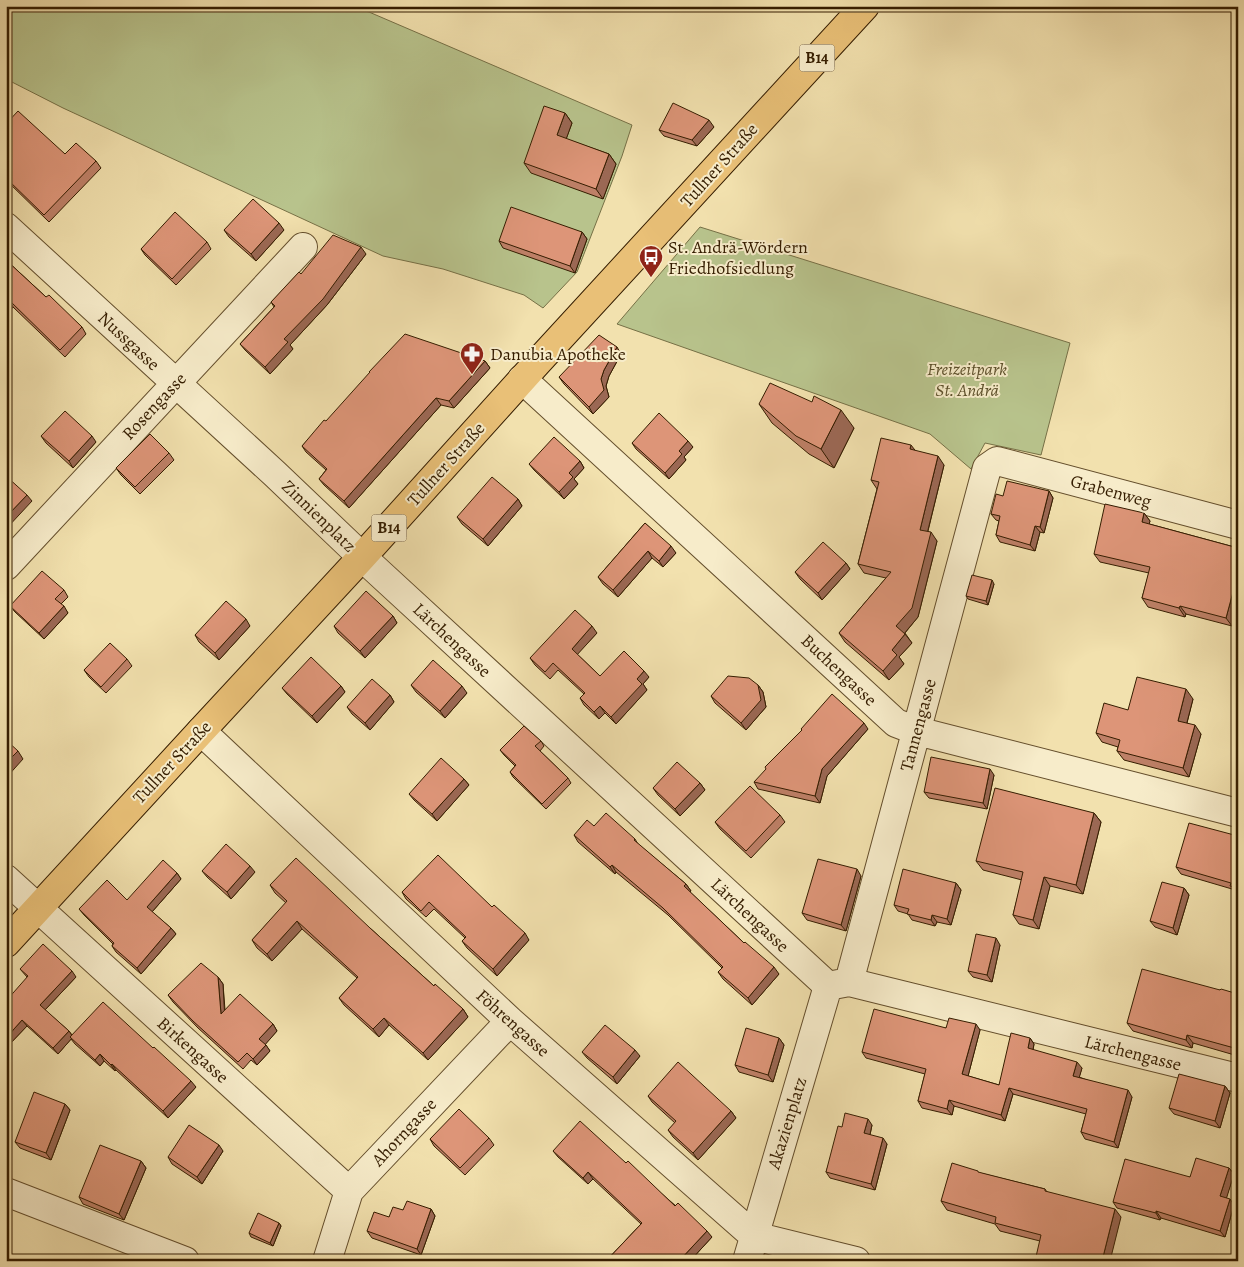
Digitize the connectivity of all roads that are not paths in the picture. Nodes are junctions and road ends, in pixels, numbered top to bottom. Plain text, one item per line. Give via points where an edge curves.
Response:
1 (865, 6) edge
2 (6, 227) edge
3 (303, 246) dead end
4 (522, 379) junction
5 (175, 383) junction
6 (987, 468) joint
7 (275, 474) joint
8 (1238, 525) edge
9 (362, 558) junction
10 (6, 566) edge
11 (201, 731) junction
12 (917, 731) junction
13 (1238, 814) edge
14 (6, 879) edge
15 (38, 908) junction
16 (6, 943) edge
17 (838, 984) junction
18 (510, 1020) junction
19 (1238, 1078) edge
20 (349, 1191) junction
21 (6, 1192) edge
22 (750, 1248) edge
23 (185, 1261) edge
24 (327, 1261) edge
25 (856, 1261) edge

1 - 4 main road, Tullner Straße / B14
2 - 5 street, Nussgasse
3 - 5 street, Rosengasse
4 - 9 main road, Tullner Straße / B14
4 - 12 street, Buchengasse via 896,723
5 - 7 street, Nussgasse
5 - 10 street, Rosengasse
6 - 8 street, Grabenweg via 997,461
6 - 12 street, Tannengasse
7 - 9 street, Zinnienplatz
9 - 11 main road, Tullner Straße / B14
9 - 17 street, Lärchengasse
11 - 15 main road, Tullner Straße / B14
11 - 18 street, Föhrengasse
12 - 13 street, Buchengasse
12 - 17 street, Tannengasse
14 - 15 street, Birkengasse
15 - 16 main road, Tullner Straße / B14
15 - 20 street, Birkengasse
17 - 19 street, Lärchengasse
17 - 22 street, Akazienplatz
18 - 20 street, Ahorngasse
18 - 22 street, Föhrengasse
20 - 24 street, Ahorngasse
21 - 23 street
22 - 25 street, Föhrengasse

